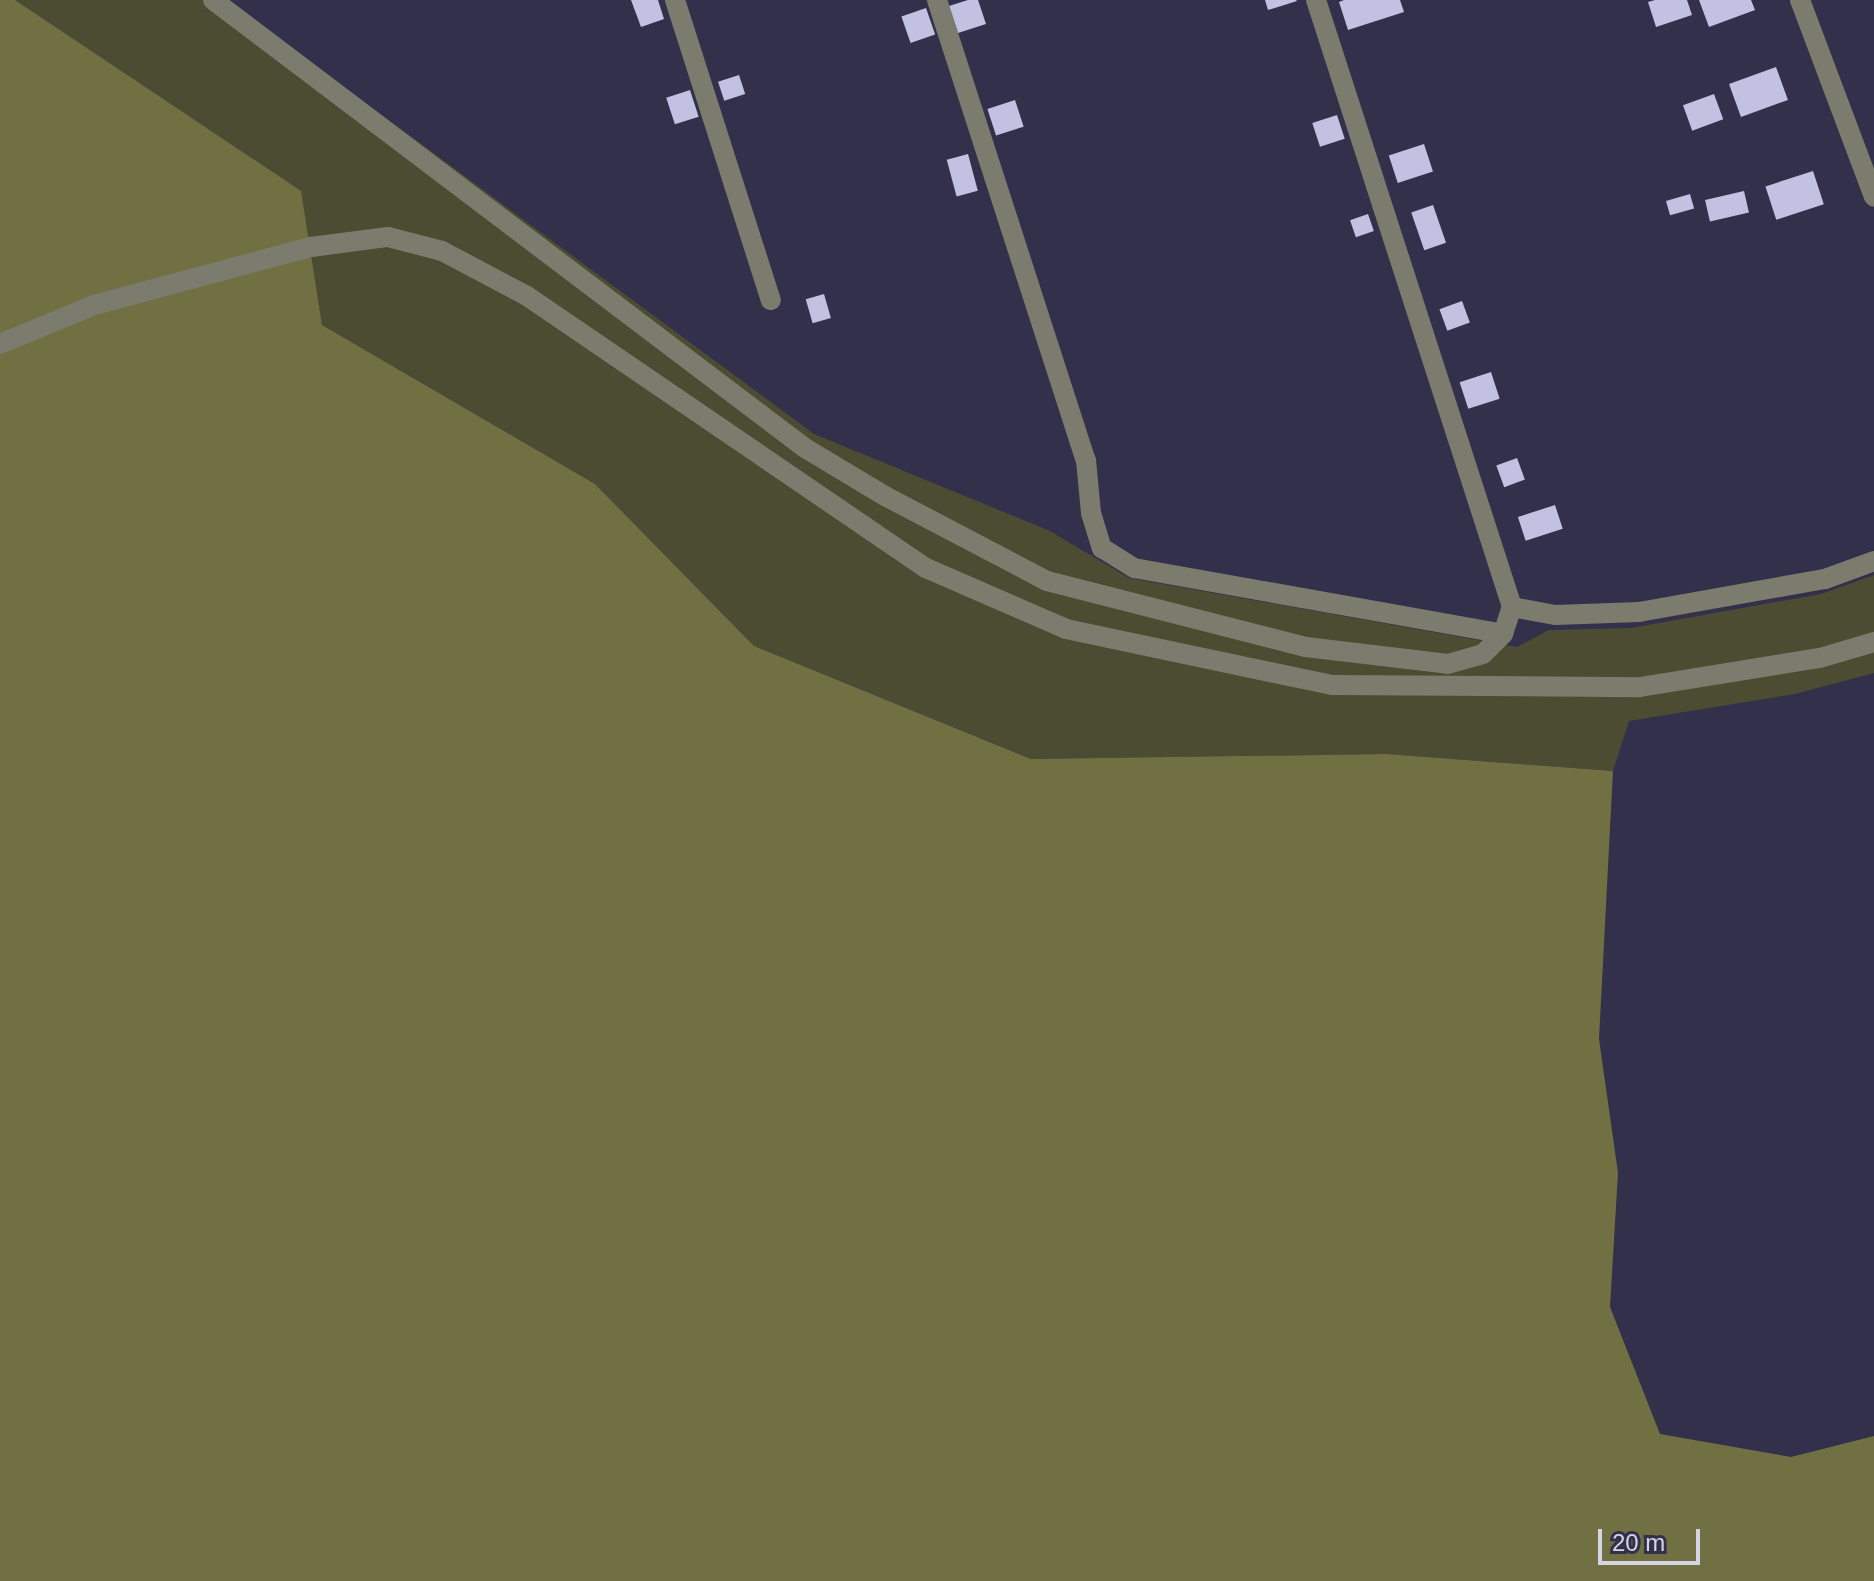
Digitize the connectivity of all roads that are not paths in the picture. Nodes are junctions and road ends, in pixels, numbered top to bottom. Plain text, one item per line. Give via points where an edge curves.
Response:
1 (213, 0) edge
2 (675, 0) edge
3 (937, 0) edge
4 (1316, 0) edge
5 (1800, 0) edge
6 (1874, 197) edge
7 (771, 300) dead end
8 (0, 344) edge
9 (1874, 561) edge
10 (1512, 607) junction
11 (1503, 634) junction
12 (1874, 642) edge

1 - 11 street via 805,448 1047,581 1306,647 1418,661 1448,664 1483,654
2 - 7 street
3 - 11 street via 1086,460 1091,513 1102,548 1134,568
4 - 10 street
5 - 6 street
8 - 12 street via 94,305 311,247 388,237 442,251 527,296 926,568 1066,629 1332,685 1640,687 1820,658
9 - 10 street via 1825,579 1639,612 1555,615
10 - 11 street

